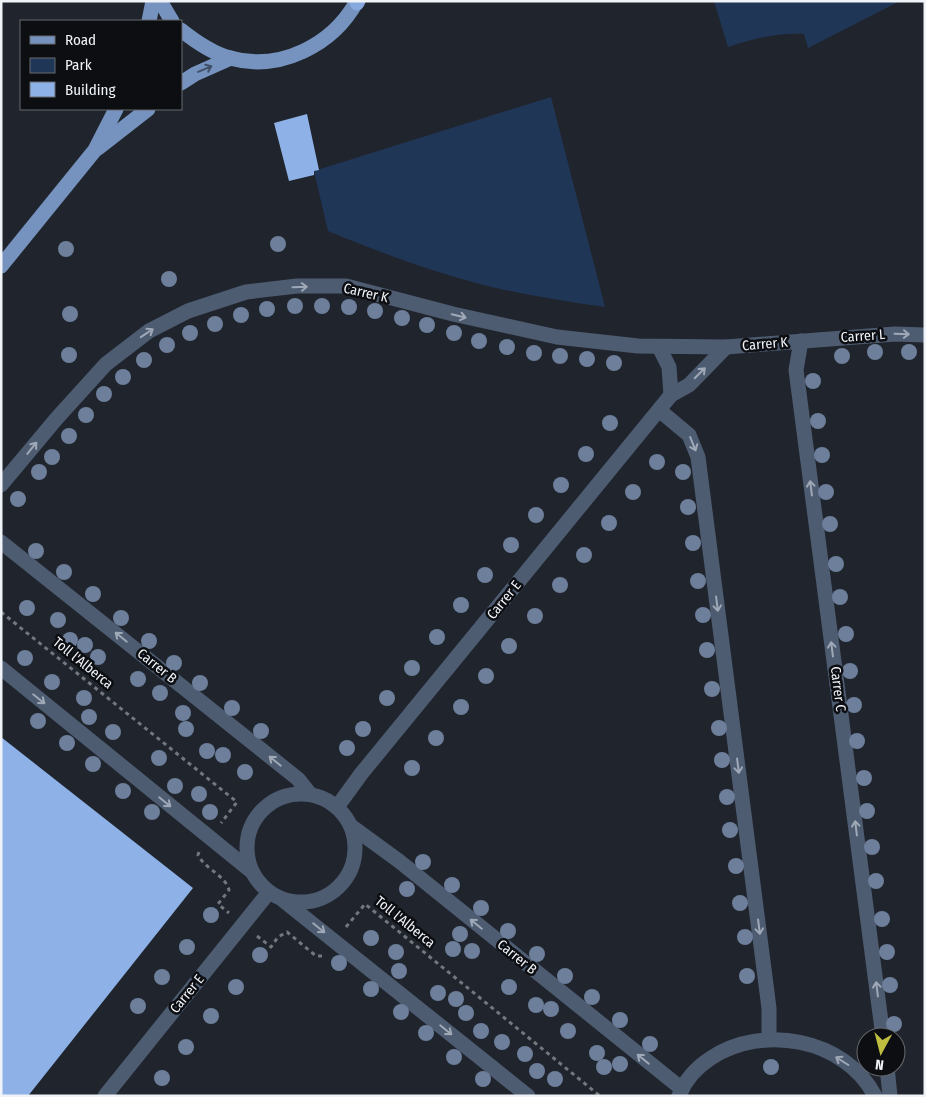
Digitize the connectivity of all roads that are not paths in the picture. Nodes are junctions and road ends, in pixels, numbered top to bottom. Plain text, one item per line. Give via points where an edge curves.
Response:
1 (153, 1) edge
2 (160, 1) edge
3 (357, 2) edge
4 (149, 20) edge
5 (171, 20) edge
6 (182, 31) edge
7 (230, 58) junction
8 (182, 82) edge
9 (115, 110) edge
10 (147, 110) edge
11 (95, 150) junction
12 (1, 266) edge
13 (925, 335) edge
14 (801, 341) junction
15 (659, 347) junction
16 (726, 347) junction
17 (671, 395) junction
18 (659, 410) junction
19 (1, 485) edge
20 (1, 542) edge
21 (1, 668) edge
22 (310, 794) junction
23 (338, 807) junction
24 (351, 826) junction
25 (252, 871) junction
26 (275, 895) junction
27 (882, 1027) edge
28 (769, 1038) junction
29 (888, 1077) edge
30 (680, 1092) edge
31 (105, 1096) edge
32 (528, 1096) edge
33 (875, 1096) edge
34 (890, 1096) edge

1 - 4 main road
2 - 5 main road
3 - 7 main road via 339,27 316,46 289,58 260,62
6 - 7 main road via 199,45
8 -> 7 main road
9 - 11 main road
10 - 11 main road
11 - 12 main road
14 -> 13 street, Carrer L
14 - 16 street, Carrer K
27 -> 14 street, Carrer C via 796,370
15 - 16 street, Carrer K
15 - 17 street via 669,367
19 -> 15 street, Carrer K via 106,364 156,327 246,292 297,286 346,286 557,337
17 -> 16 street, Carrer E via 689,385
17 - 18 street, Carrer E
18 - 23 street, Carrer E via 367,767
18 -> 28 street via 689,435 698,457 769,1008
22 -> 20 street, Carrer B via 291,773
21 -> 25 street
22 - 23 street
22 - 25 street via 293,794 263,808 247,838 247,855
23 - 24 street
24 - 26 street via 355,857 341,886 312,902 296,902
30 -> 24 street, Carrer B via 399,861
25 - 26 street
26 - 31 street, Carrer E via 243,924
26 -> 32 street
28 - 30 street via 723,1050 698,1066
33 -> 28 street via 847,1062 814,1045
29 - 34 street

